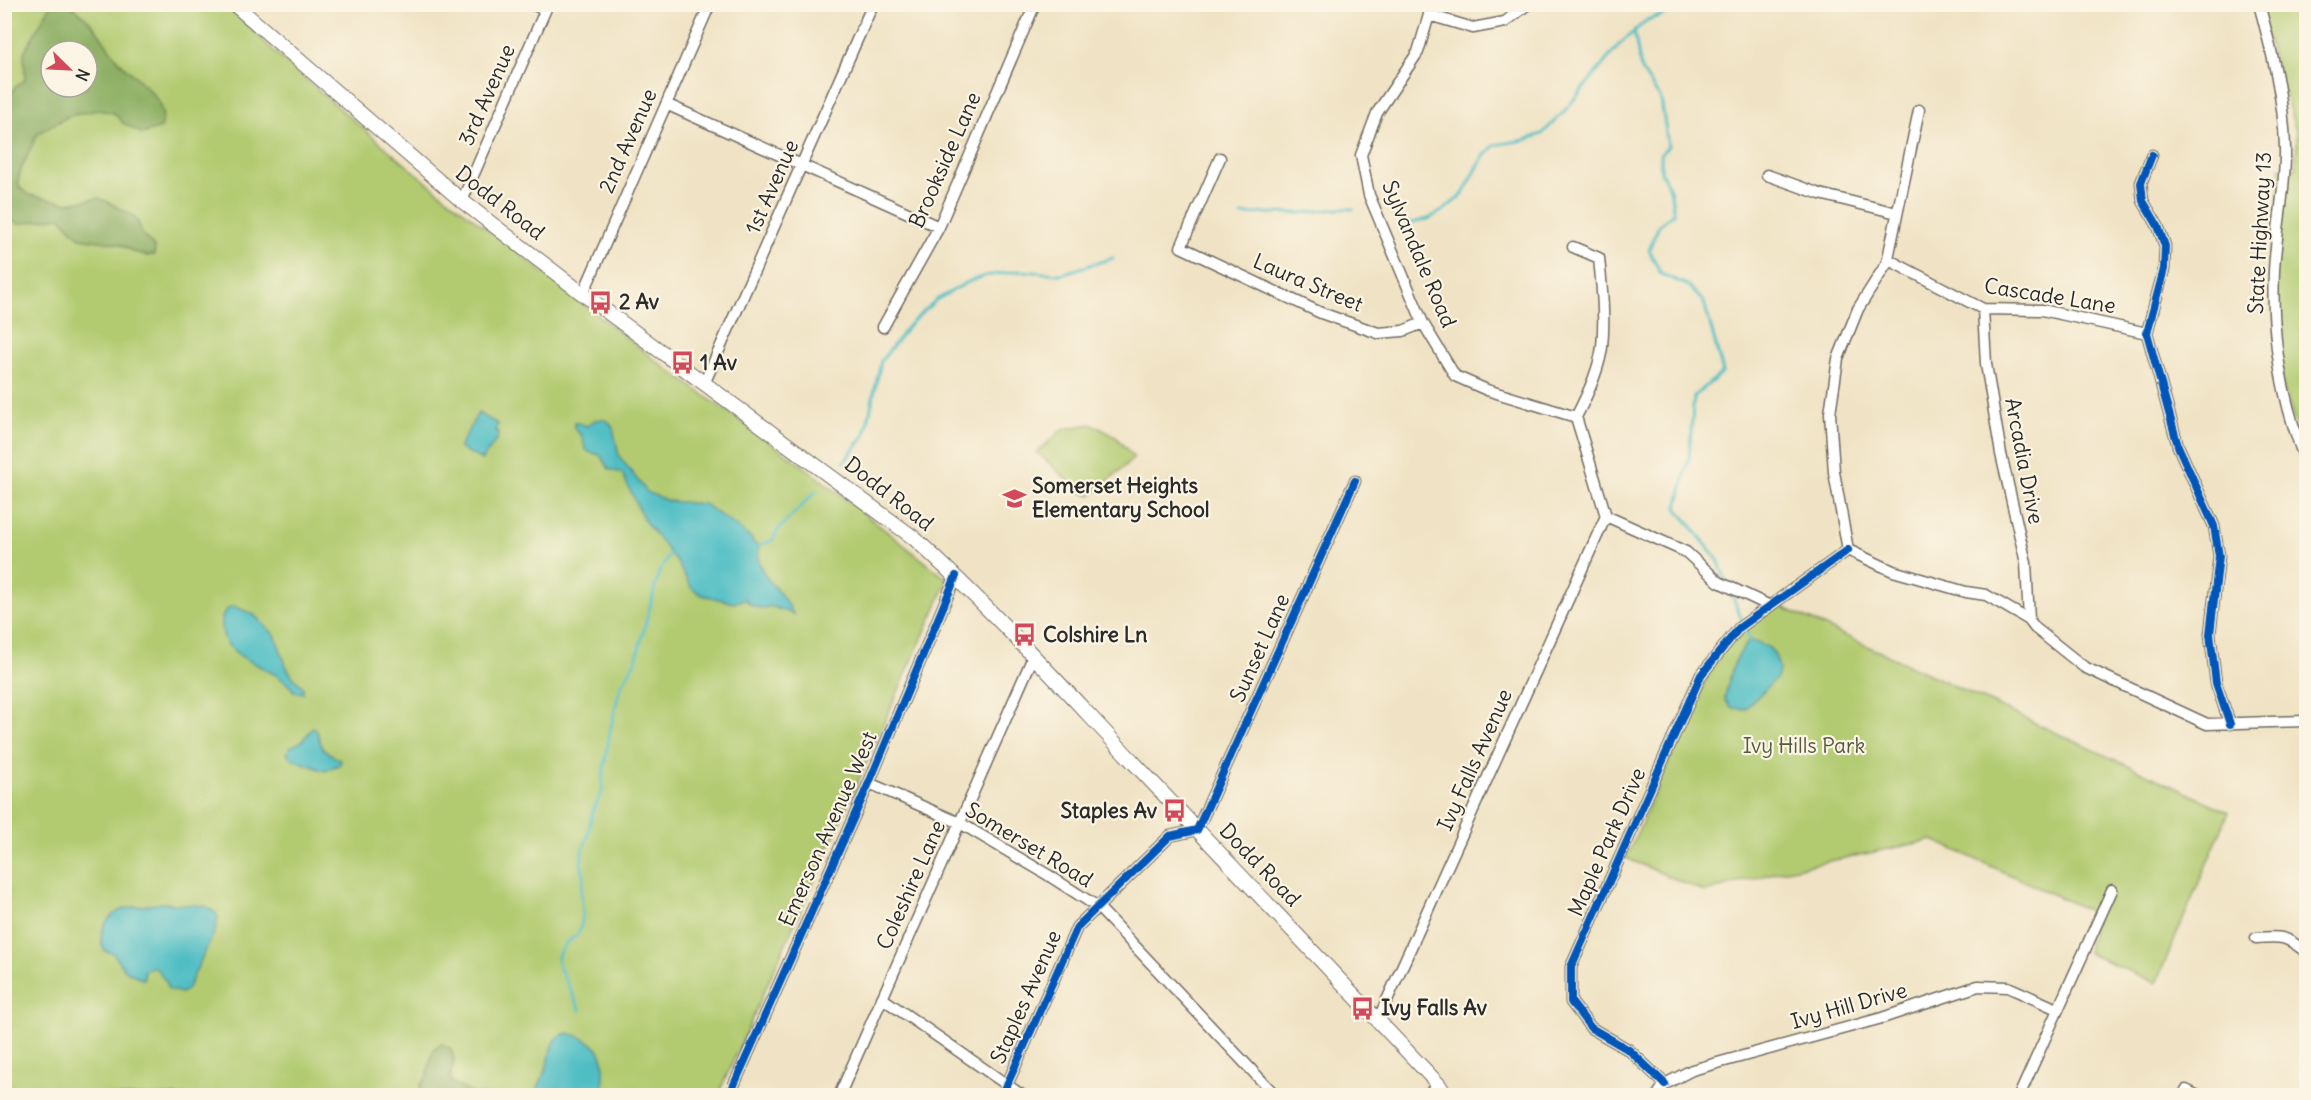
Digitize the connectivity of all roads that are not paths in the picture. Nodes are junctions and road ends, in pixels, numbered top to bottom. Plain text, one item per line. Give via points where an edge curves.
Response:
1 (234, 4) edge
2 (532, 4) edge
3 (710, 4) edge
4 (873, 4) edge
5 (1035, 4) edge
6 (1528, 4) edge
7 (2259, 4) edge
8 (546, 7) edge
9 (1429, 10) edge
10 (666, 104) junction
11 (1919, 110) dead end
12 (2152, 155) dead end
13 (1220, 158) dead end
14 (802, 166) junction
15 (1767, 175) dead end
16 (462, 201) junction
17 (1897, 213) junction
18 (939, 227) junction
19 (1574, 247) dead end
20 (1887, 263) junction
21 (583, 294) junction
22 (1983, 309) junction
23 (1423, 323) junction
24 (884, 327) dead end
25 (2146, 333) junction
26 (705, 384) junction
27 (1576, 417) junction
28 (2307, 462) edge
29 (1355, 481) dead end
30 (1606, 516) junction
31 (1848, 550) junction
32 (956, 576) junction
33 (1770, 606) junction
34 (2030, 620) junction
35 (1033, 657) junction
36 (2307, 721) edge
37 (2230, 724) junction
38 (869, 783) junction
39 (960, 823) junction
40 (1197, 830) junction
41 (2112, 890) dead end
42 (1098, 907) junction
43 (2256, 938) dead end
44 (2307, 952) edge
45 (882, 998) junction
46 (2058, 1009) junction
47 (1378, 1020) junction
48 (1008, 1083) junction
49 (1665, 1084) junction
50 (1443, 1090) edge
51 (2186, 1090) dead end
52 (729, 1095) edge
53 (839, 1095) edge
54 (1002, 1095) edge
55 (1023, 1095) edge
56 (1276, 1095) edge
57 (1425, 1095) edge
58 (1657, 1095) edge
59 (2019, 1095) edge
60 (2198, 1095) edge

1 - 16 main road, Dodd Road
2 - 8 street
3 - 10 street, 2nd Avenue
4 - 14 street, 1st Avenue
5 - 18 street, Brookside Lane
6 - 9 street via 1505,22 1473,28
7 - 28 street, State Highway 13 via 2279,82 2285,149 2273,316 2284,394
8 - 16 street, 3rd Avenue
9 - 23 street, Sylvandale Road via 1418,52 1377,113 1361,155 1369,195
10 - 14 street
10 - 21 street, 2nd Avenue
11 - 17 street
12 - 25 street via 2141,183 2143,201 2165,246 2164,269
13 - 23 street, Laura Street via 1181,247 1321,314 1378,333 1403,331
14 - 18 street
14 - 26 street, 1st Avenue
15 - 17 street via 1820,194
16 - 21 main road, Dodd Road
17 - 20 street
18 - 24 street, Brookside Lane
19 - 27 street via 1599,258 1603,304 1602,349
20 - 22 street, Cascade Lane via 1889,260
20 - 31 street via 1858,309 1838,359 1830,413 1834,471
21 - 26 main road, Dodd Road
22 - 25 street, Cascade Lane via 2042,310
22 - 34 street, Arcadia Drive via 1986,364 2001,454 2026,563
23 - 27 street, Sylvandale Road via 1455,376
25 - 37 street via 2178,446 2214,526 2219,556 2210,633 2216,683
26 - 32 main road, Dodd Road via 914,538
27 - 30 street
29 - 40 street, Sunset Lane
30 - 33 street via 1686,552 1719,582
30 - 47 street, Ivy Falls Avenue
31 - 33 street
31 - 34 street via 1893,571 1986,595
32 - 35 main road, Dodd Road
32 - 38 street, Emerson Avenue West
33 - 49 street, Maple Park Drive via 1739,628 1701,675 1571,967 1571,1002 1590,1028 1629,1050
34 - 37 street via 2084,668 2207,724
35 - 39 street, Coleshire Lane
35 - 40 main road, Dodd Road
36 - 37 street
38 - 39 street, Somerset Road
38 - 52 street, Emerson Avenue West
39 - 42 street, Somerset Road
39 - 45 street, Coleshire Lane
40 - 42 street, Staples Avenue via 1170,836
40 - 47 main road, Dodd Road
41 - 46 street
42 - 48 street, Staples Avenue via 1077,927
42 - 56 street, Somerset Road
43 - 44 street via 2289,938
45 - 48 street
45 - 53 street, Coleshire Lane
46 - 49 street, Ivy Hill Drive via 2008,987 1978,986 1882,1018 1692,1070
46 - 59 street
47 - 50 main road, Dodd Road
48 - 54 street, Staples Avenue
48 - 55 street
49 - 58 street, Ivy Hill Drive
50 - 57 street
51 - 60 street

